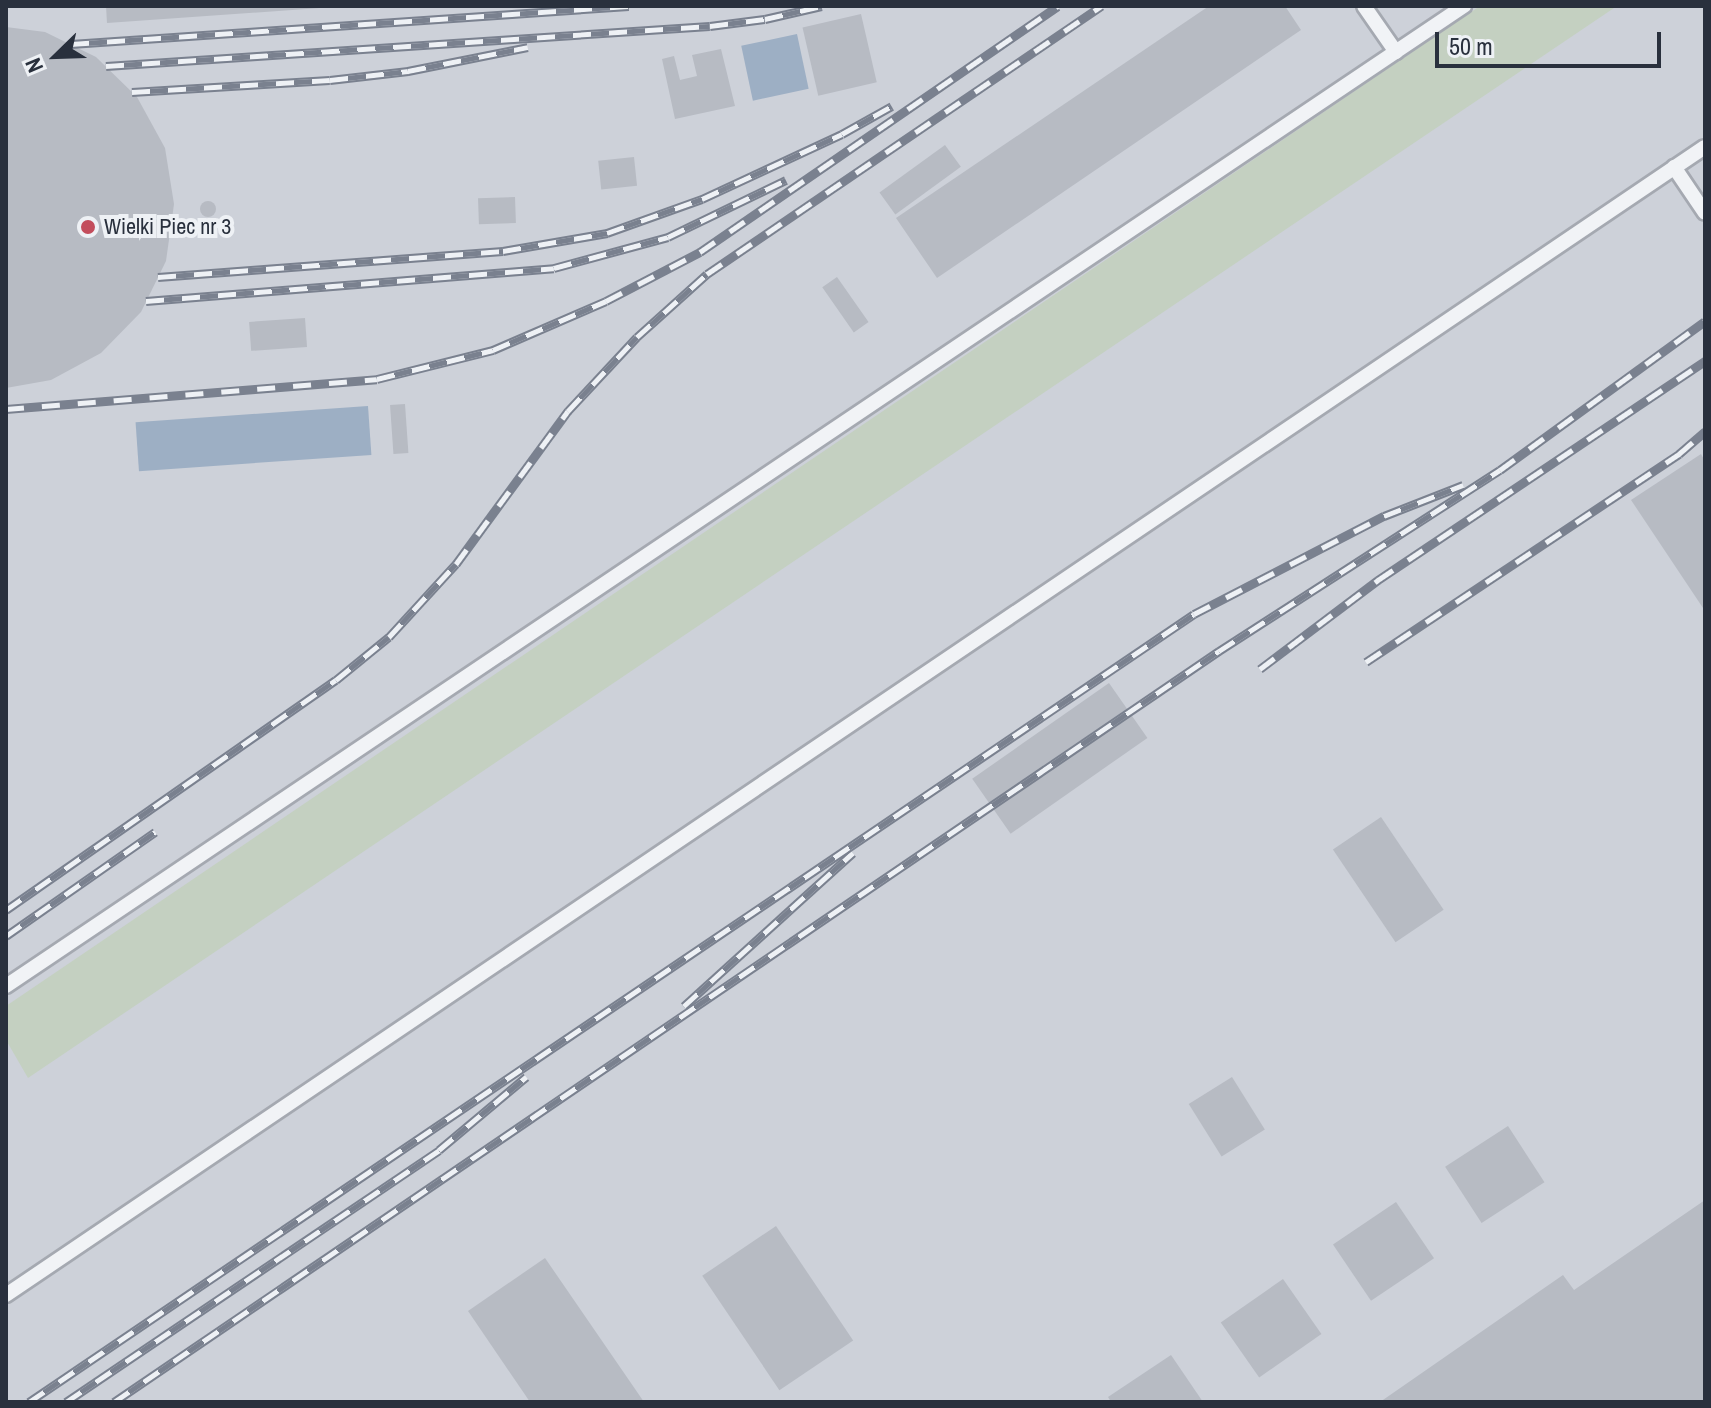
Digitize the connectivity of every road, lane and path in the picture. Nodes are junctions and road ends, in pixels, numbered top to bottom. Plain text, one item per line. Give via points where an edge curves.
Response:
1 (1364, 6) edge
2 (1464, 6) edge
3 (1396, 52) junction
4 (1705, 147) edge
5 (1674, 167) junction
6 (1705, 213) edge
7 (6, 986) edge
8 (6, 1295) edge

1 - 3 lane
2 - 3 lane
3 - 7 lane
4 - 5 lane
5 - 6 lane
5 - 8 lane

